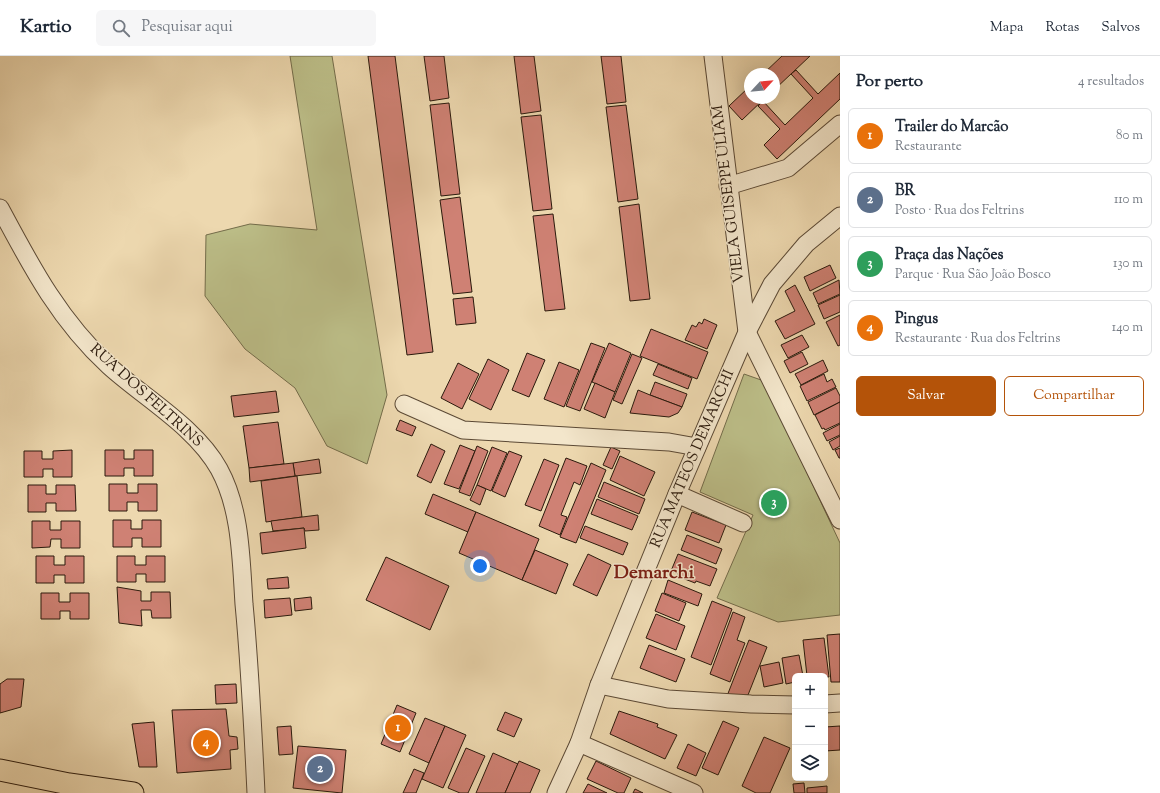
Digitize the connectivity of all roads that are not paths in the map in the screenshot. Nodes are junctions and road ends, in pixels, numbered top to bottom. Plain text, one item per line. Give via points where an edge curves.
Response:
1 (713, 56) edge
2 (840, 124) edge
3 (728, 186) junction
4 (0, 208) edge
5 (838, 222) edge
6 (747, 332) junction
7 (404, 404) dead end
8 (697, 447) junction
9 (677, 494) junction
10 (840, 520) edge
11 (743, 523) dead end
12 (599, 684) junction
13 (840, 703) edge
14 (828, 704) edge
15 (792, 705) edge
16 (579, 743) junction
17 (0, 770) edge
18 (66, 788) edge
19 (133, 793) edge
20 (256, 793) edge
21 (556, 793) edge
22 (694, 793) edge

1 - 3 street, VIELA GUISEPPE ULIAM
2 - 3 street via 788,168
3 - 6 street, VIELA GUISEPPE ULIAM
4 - 20 street, RUA DOS FELTRINS via 56,306 109,366 157,404 205,449 219,468 230,492 239,540
5 - 6 street, RUA MATEOS DEMARCHI via 806,244 772,284
6 - 8 street, RUA MATEOS DEMARCHI
6 - 10 street
7 - 8 street via 463,430 669,442
8 - 9 street, RUA MATEOS DEMARCHI
9 - 11 street
9 - 12 street, RUA MATEOS DEMARCHI
12 - 15 street via 668,699
12 - 16 street, RUA MATEOS DEMARCHI
13 - 14 street
16 - 21 street, RUA MATEOS DEMARCHI
16 - 22 street
17 - 18 main road
18 - 19 main road

